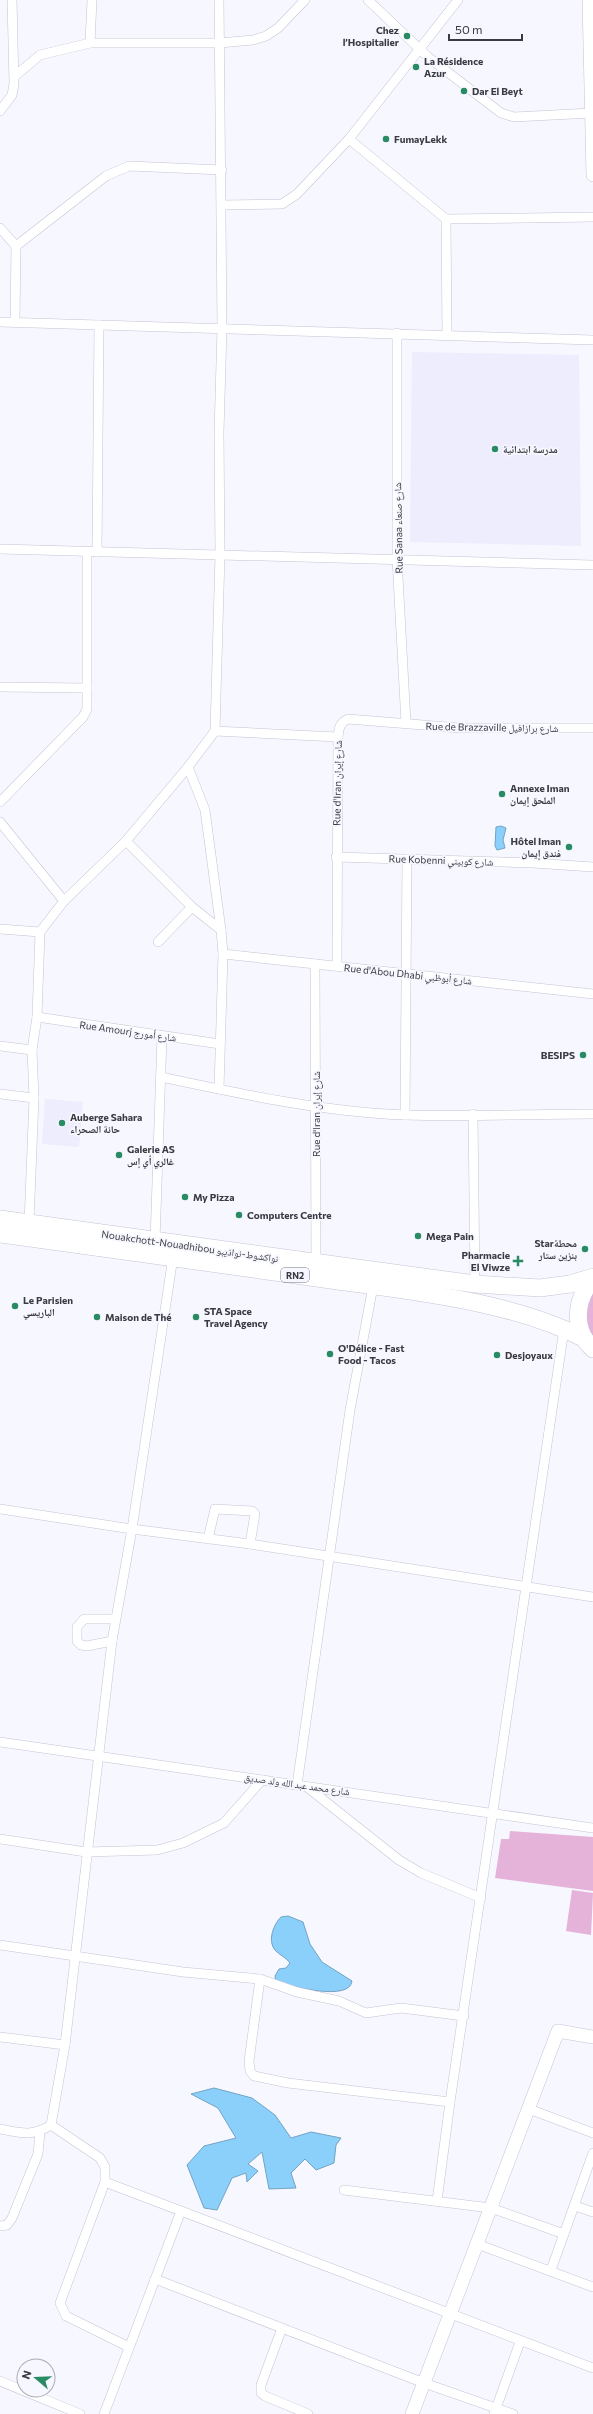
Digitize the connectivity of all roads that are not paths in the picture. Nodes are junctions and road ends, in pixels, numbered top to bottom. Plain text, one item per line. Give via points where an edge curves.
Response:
1 (12, 0) edge
2 (92, 0) edge
3 (219, 0) edge
4 (305, 0) edge
5 (368, 0) edge
6 (458, 0) edge
7 (589, 0) edge
8 (219, 43) junction
9 (90, 44) junction
10 (420, 48) junction
11 (15, 76) junction
12 (0, 111) edge
13 (592, 113) junction
14 (349, 139) junction
15 (222, 170) junction
16 (593, 175) edge
17 (222, 205) junction
18 (593, 217) edge
19 (446, 219) junction
20 (0, 228) edge
21 (16, 246) junction
22 (0, 322) edge
23 (15, 322) junction
24 (100, 325) junction
25 (222, 328) junction
26 (396, 333) junction
27 (447, 334) junction
28 (593, 340) edge
29 (0, 549) edge
30 (92, 552) junction
31 (220, 555) junction
32 (397, 560) junction
33 (593, 565) edge
34 (0, 687) edge
35 (87, 688) junction
36 (343, 721) joint
37 (406, 723) junction
38 (593, 728) edge
39 (215, 731) junction
40 (338, 737) junction
41 (188, 767) junction
42 (0, 802) edge
43 (0, 822) edge
44 (126, 840) junction
45 (336, 857) junction
46 (407, 859) junction
47 (593, 867) edge
48 (64, 901) junction
49 (192, 907) junction
50 (0, 929) edge
51 (221, 930) junction
52 (40, 932) junction
53 (158, 942) dead end
54 (223, 954) junction
55 (315, 964) junction
56 (337, 966) junction
57 (406, 973) junction
58 (593, 994) edge
59 (36, 1018) junction
60 (162, 1036) junction
61 (220, 1044) junction
62 (0, 1046) edge
63 (32, 1050) junction
64 (161, 1077) junction
65 (219, 1089) junction
66 (0, 1094) edge
67 (34, 1098) junction
68 (316, 1106) junction
69 (473, 1114) junction
70 (593, 1114) edge
71 (405, 1115) junction
72 (0, 1219) edge
73 (29, 1223) junction
74 (0, 1234) edge
75 (155, 1241) junction
76 (173, 1257) junction
77 (316, 1264) junction
78 (593, 1278) edge
79 (476, 1284) junction
80 (372, 1286) junction
81 (564, 1329) junction
82 (591, 1347) edge
83 (0, 1509) edge
84 (132, 1529) junction
85 (208, 1539) junction
86 (250, 1544) junction
87 (328, 1558) junction
88 (526, 1586) junction
89 (593, 1597) edge
90 (115, 1619) junction
91 (112, 1641) junction
92 (0, 1742) edge
93 (98, 1755) junction
94 (262, 1780) junction
95 (302, 1785) junction
96 (494, 1813) junction
97 (593, 1828) edge
98 (0, 1840) edge
99 (86, 1852) junction
100 (481, 1898) junction
101 (0, 1945) edge
102 (74, 1956) junction
103 (260, 1979) junction
104 (464, 2016) junction
105 (0, 2037) edge
106 (593, 2037) edge
107 (65, 2046) junction
108 (450, 2102) junction
109 (528, 2109) junction
110 (51, 2124) junction
111 (0, 2129) edge
112 (40, 2132) junction
113 (593, 2133) edge
114 (593, 2154) edge
115 (105, 2182) junction
116 (344, 2190) dead end
117 (437, 2201) junction
118 (575, 2206) junction
119 (491, 2208) junction
120 (181, 2211) junction
121 (593, 2212) edge
122 (0, 2226) edge
123 (564, 2234) junction
124 (477, 2244) junction
125 (551, 2270) junction
126 (156, 2279) junction
127 (593, 2287) edge
128 (450, 2315) junction
129 (282, 2328) junction
130 (520, 2342) junction
131 (130, 2348) junction
132 (593, 2368) edge
133 (0, 2381) edge
134 (424, 2383) junction
135 (495, 2411) edge
136 (80, 2414) edge
137 (104, 2414) edge
138 (308, 2414) edge
139 (412, 2414) edge
140 (513, 2414) edge

1 - 11 street
2 - 9 street
3 - 8 street
4 - 8 street via 278,28 266,36
5 - 10 street
6 - 10 street
7 - 13 street
8 - 9 street
8 - 15 street
9 - 11 street via 40,55
10 - 13 street via 501,113 514,117
10 - 14 street
11 - 12 street via 12,94
13 - 16 street
14 - 17 street via 297,194 282,204
14 - 19 street
15 - 17 street
15 - 21 street via 140,166 118,170 106,176
17 - 25 street
18 - 19 street
19 - 27 street
20 - 21 street
21 - 23 street
22 - 23 street
23 - 24 street
24 - 25 street
24 - 30 street
25 - 26 street
25 - 31 street via 219,432
26 - 27 street
26 - 32 street, Rue Sanaa شارع صنعاء
27 - 28 street
29 - 30 street
30 - 31 street
30 - 35 street
31 - 32 street
31 - 39 street
32 - 33 street
32 - 37 street, Rue Sanaa شارع صنعاء
34 - 35 street
35 - 42 street via 87,709 83,717
36 - 37 street, Rue de Brazzaville شارع برازافيل via 348,719
36 - 40 street, Rue d'Iran شارع إيران via 339,725
37 - 38 street, Rue de Brazzaville شارع برازافيل via 460,728
39 - 40 street
39 - 41 street
40 - 45 street, Rue d'Iran شارع إيران
41 - 44 street
41 - 51 street via 204,810
43 - 48 street
44 - 48 street
44 - 49 street
45 - 46 street, Rue Kobenni شارع كوبيني
45 - 56 street, Rue d'Iran شارع إيران
46 - 47 street, Rue Kobenni شارع كوبيني
46 - 57 street
48 - 52 street
49 - 51 street
49 - 53 street
50 - 52 street
51 - 54 street
52 - 59 street
54 - 55 street, Rue d'Abou Dhabi شارع أبوظبي
54 - 61 street
55 - 56 street, Rue d'Abou Dhabi شارع أبوظبي
55 - 68 street, Rue d'Iran شارع إيران
56 - 57 street, Rue d'Abou Dhabi شارع أبوظبي
57 - 58 street, Rue d'Abou Dhabi شارع أبوظبي
57 - 71 street
59 - 60 street, Rue Amourj شارع أمورج
59 - 63 street
60 - 61 street, Rue Amourj شارع أمورج
60 - 64 street
61 - 65 street
62 - 63 street
63 - 67 street
64 - 65 street
64 - 75 street
65 - 68 street
66 - 67 street
67 - 73 street
68 - 71 street
68 - 77 street, Rue d'Iran شارع إيران
69 - 70 street
69 - 71 street
69 - 79 street
72 - 73 highway, Nouakchott-Nouadhibou نواكشوط-نواذيبو / RN2
73 - 75 highway, Nouakchott-Nouadhibou نواكشوط-نواذيبو / RN2
74 - 76 highway, Nouakchott-Nouadhibou نواكشوط-نواذيبو / RN2
75 - 77 highway, Nouakchott-Nouadhibou نواكشوط-نواذيبو / RN2
76 - 80 highway, Nouakchott-Nouadhibou نواكشوط-نواذيبو / RN2
76 - 84 street
77 - 79 highway, Nouakchott-Nouadhibou نواكشوط-نواذيبو / RN2
78 - 79 highway, Nouakchott-Nouadhibou نواكشوط-نواذيبو / RN2 via 540,1288
78 - 82 highway via 584,1291 578,1319
80 - 81 highway, Nouakchott-Nouadhibou نواكشوط-نواذيبو / RN2 via 520,1313
80 - 87 street
81 - 82 highway, Nouakchott-Nouadhibou نواكشوط-نواذيبو / RN2
81 - 88 street
83 - 84 street
84 - 85 street
84 - 90 street
85 - 86 street
85 - 86 street via 215,1510 252,1511 255,1514
86 - 87 street
87 - 88 street
87 - 95 street
88 - 89 street
88 - 96 street
90 - 91 street
90 - 91 street via 84,1619 77,1627 77,1641 81,1645
91 - 93 street
92 - 93 street, شارع محمد عبد الله ولد صديق
93 - 94 street, شارع محمد عبد الله ولد صديق
93 - 99 street
94 - 95 street, شارع محمد عبد الله ولد صديق
94 - 99 street via 224,1823 183,1843 157,1850
95 - 96 street, شارع محمد عبد الله ولد صديق
95 - 100 street via 399,1860 421,1873
96 - 97 street, شارع محمد عبد الله ولد صديق
96 - 100 street
98 - 99 street
99 - 102 street
100 - 104 street
101 - 102 street
102 - 103 street via 183,1972
102 - 107 street
103 - 104 street via 297,1992 339,2001 366,2013 401,2008
103 - 108 street via 249,2061 250,2071 254,2076 288,2083
104 - 108 street
105 - 107 street
106 - 109 street via 558,2031
107 - 110 street
108 - 117 street
109 - 113 street
109 - 119 street
110 - 112 street
110 - 115 street via 100,2158 105,2167
111 - 112 street via 28,2134
112 - 122 street via 38,2154 12,2218 7,2225
114 - 118 street
115 - 120 street
115 - 131 street via 60,2303 66,2316
116 - 117 street
117 - 119 street
118 - 121 street
118 - 123 street
119 - 123 street
119 - 124 street
120 - 126 street
120 - 128 street
123 - 125 street
124 - 125 street
124 - 128 street
125 - 127 street
126 - 129 street
126 - 131 street
128 - 130 street
128 - 134 street
129 - 134 street
129 - 138 street via 261,2385 261,2393
130 - 132 street
130 - 135 street
131 - 137 street
133 - 136 street
134 - 135 street
134 - 139 street
135 - 140 street

